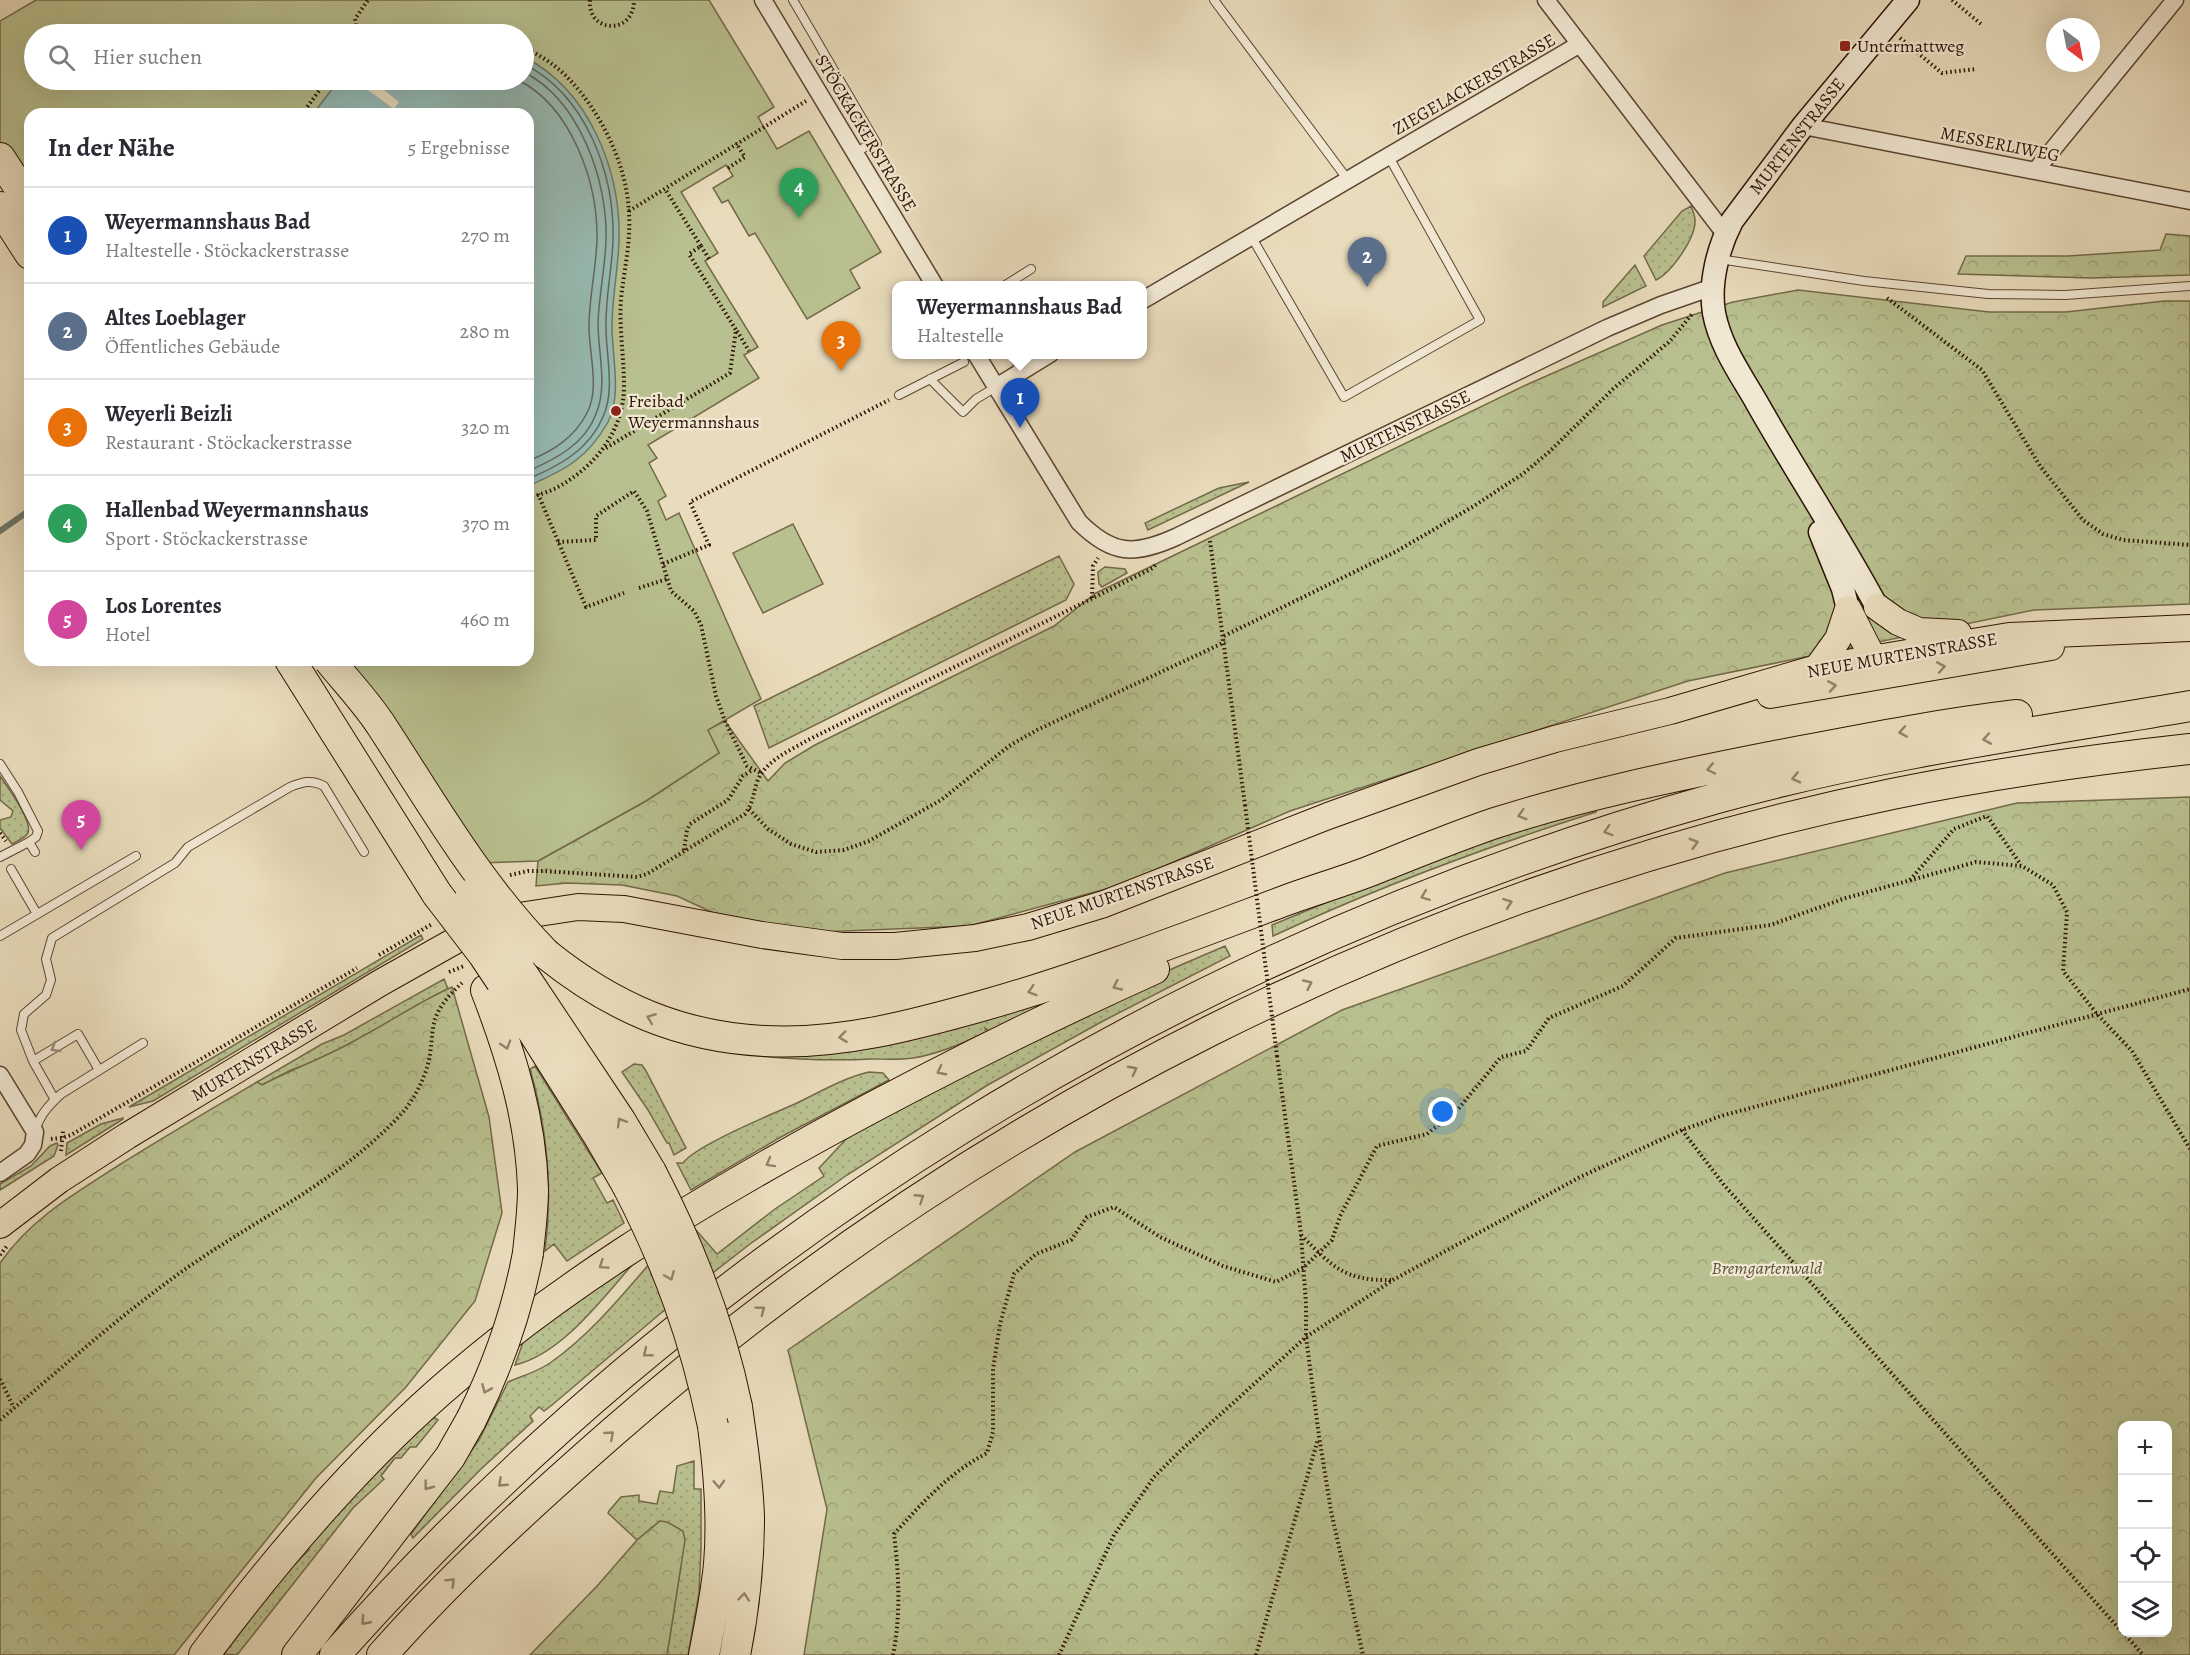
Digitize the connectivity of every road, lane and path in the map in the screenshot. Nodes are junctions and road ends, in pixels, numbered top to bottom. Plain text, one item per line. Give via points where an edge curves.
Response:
1 (368, 0) edge
2 (590, 0) edge
3 (634, 0) edge
4 (763, 0) edge
5 (793, 0) edge
6 (1214, 0) edge
7 (1546, 0) edge
8 (1908, 0) edge
9 (1952, 0) edge
10 (2175, 0) edge
11 (356, 24) edge
12 (1981, 24) dead end
13 (1903, 40) dead end
14 (1580, 44) junction
15 (534, 53) edge
16 (1976, 69) dead end
17 (320, 90) edge
18 (819, 93) junction
19 (306, 108) edge
20 (1803, 126) junction
21 (736, 143) junction
22 (855, 153) junction
23 (1389, 156) junction
24 (0, 158) edge
25 (728, 168) dead end
26 (2036, 170) junction
27 (1348, 180) junction
28 (665, 189) junction
29 (24, 195) edge
30 (2190, 201) edge
31 (0, 207) edge
32 (629, 211) junction
33 (1725, 234) junction
34 (1251, 236) junction
35 (24, 245) edge
36 (701, 246) junction
37 (709, 259) dead end
38 (1719, 259) junction
39 (1031, 269) dead end
40 (1864, 280) junction
41 (933, 281) edge
42 (1011, 281) edge
43 (2190, 286) edge
44 (1713, 287) junction
45 (1147, 298) edge
46 (736, 330) junction
47 (749, 351) dead end
48 (968, 359) edge
49 (971, 359) edge
50 (1015, 359) edge
51 (1042, 359) edge
52 (1022, 371) junction
53 (930, 379) junction
54 (996, 387) junction
55 (899, 395) joint
56 (606, 448) junction
57 (1798, 474) junction
58 (538, 494) junction
59 (534, 496) edge
60 (1207, 522) junction
61 (1176, 537) junction
62 (558, 542) junction
63 (2190, 545) edge
64 (663, 564) junction
65 (1094, 566) dead end
66 (667, 579) junction
67 (639, 588) dead end
68 (624, 593) dead end
69 (1092, 598) junction
70 (1877, 607) junction
71 (1848, 609) junction
72 (2190, 628) edge
73 (2139, 631) junction
74 (1224, 636) junction
75 (2009, 636) junction
76 (1225, 642) junction
77 (1880, 664) junction
78 (294, 666) edge
79 (294, 666) edge
80 (332, 666) edge
81 (333, 666) edge
82 (1817, 668) junction
83 (2190, 700) edge
84 (2190, 706) edge
85 (1670, 711) junction
86 (2190, 749) edge
87 (0, 764) edge
88 (752, 770) junction
89 (761, 773) junction
90 (749, 809) junction
91 (29, 842) junction
92 (684, 850) junction
93 (35, 852) dead end
94 (364, 852) dead end
95 (423, 854) dead end
96 (136, 856) dead end
97 (0, 857) edge
98 (2022, 866) junction
99 (11, 869) dead end
100 (1361, 874) junction
101 (506, 877) dead end
102 (1910, 880) junction
103 (448, 898) junction
104 (38, 914) junction
105 (519, 916) joint
106 (472, 930) junction
107 (0, 936) edge
108 (373, 959) dead end
109 (363, 965) dead end
110 (494, 979) junction
111 (2190, 989) edge
112 (2097, 1014) junction
113 (142, 1043) dead end
114 (33, 1061) junction
115 (99, 1070) junction
116 (0, 1075) edge
117 (55, 1100) junction
118 (1682, 1130) junction
119 (63, 1131) dead end
120 (34, 1136) junction
121 (62, 1138) junction
122 (2190, 1149) edge
123 (61, 1155) dead end
124 (0, 1173) edge
125 (639, 1178) junction
126 (0, 1225) edge
127 (1301, 1234) junction
128 (1320, 1253) junction
129 (1303, 1268) junction
130 (1393, 1281) junction
131 (1306, 1337) junction
132 (0, 1379) edge
133 (14, 1408) junction
134 (0, 1419) edge
135 (1319, 1436) junction
136 (566, 1473) junction
137 (346, 1593) junction
138 (2118, 1626) edge
139 (2127, 1637) edge
140 (204, 1655) edge
141 (277, 1655) edge
142 (297, 1655) edge
143 (335, 1655) edge
144 (381, 1655) edge
145 (411, 1655) edge
146 (704, 1655) edge
147 (735, 1655) edge
148 (893, 1655) edge
149 (1059, 1655) edge
150 (1256, 1655) edge
151 (1363, 1655) edge
152 (2143, 1655) edge

1 - 11 path
2 - 3 path via 593,17 612,27 627,21
4 - 18 street, STÖCKACKERSTRASSE
5 - 22 lane via 876,142
6 - 27 lane
7 - 14 street
8 - 20 street, MURTENSTRASSE
9 - 12 path
10 - 26 street
13 - 16 path via 1941,73
14 - 23 street, ZIEGELACKERSTRASSE
14 - 33 street
15 - 32 path via 567,76 600,122 624,179
17 - 19 path
18 - 21 path
18 - 22 street, STÖCKACKERSTRASSE
20 - 26 street, MESSERLIWEG
20 - 33 street, MURTENSTRASSE
21 - 25 path via 745,157
21 - 28 path
22 - 41 street, STÖCKACKERSTRASSE
23 - 27 street, ZIEGELACKERSTRASSE
23 - 34 lane, ZIEGELACKERSTRASSE via 1480,320 1344,397
24 - 29 highway
26 - 30 street, MESSERLIWEG
27 - 34 street, ZIEGELACKERSTRASSE
28 - 32 path
28 - 36 path
31 - 35 highway
32 - 56 path via 621,299 623,406
33 - 38 street, MURTENSTRASSE
34 - 45 street, ZIEGELACKERSTRASSE
36 - 37 path
36 - 46 path via 689,254
38 - 40 lane
38 - 44 street, MURTENSTRASSE
39 - 42 lane
40 - 43 lane via 1988,294 2065,295
40 - 63 path via 1983,370 2040,466 2083,520 2103,534 2123,540
44 - 57 street, MURTENSTRASSE via 1714,312 1723,344
44 - 60 street, MURTENSTRASSE via 1607,328
44 - 74 path via 1670,341 1612,389 1524,473 1397,551
46 - 47 path
46 - 56 path via 730,373
48 - 53 lane
49 - 54 street
50 - 52 lane
51 - 52 street
52 - 54 street
53 - 54 lane via 963,412
53 - 55 lane
54 - 61 street, MURTENSTRASSE via 1069,509 1097,538 1114,548 1135,550
55 - 64 path via 690,502 709,545
56 - 58 path via 579,474 556,489
57 - 70 street, MURTENSTRASSE
57 - 71 street, MURTENSTRASSE
58 - 59 path
58 - 62 path
60 - 61 street, MURTENSTRASSE
60 - 74 path
61 - 69 path via 1153,568
62 - 64 path via 596,540 596,516 634,491 647,511
62 - 68 path via 586,607
64 - 66 path
65 - 69 path
66 - 67 path
66 - 88 path via 671,591 694,611 701,625 716,696 742,759
69 - 89 path via 808,740
70 - 75 main road via 1919,631
70 - 77 main road via 1884,633
71 - 77 main road
71 - 82 main road via 1838,639
72 - 73 main road, NEUE MURTENSTRASSE
73 - 75 main road, NEUE MURTENSTRASSE
77 -> 73 main road, NEUE MURTENSTRASSE
74 - 76 path
75 - 77 main road, NEUE MURTENSTRASSE
76 - 90 path via 1037,730 1009,746 941,800 869,841 844,850 816,852 791,844 768,829
76 - 127 path, bridge
77 - 82 main road, NEUE MURTENSTRASSE
85 -> 77 main road, NEUE MURTENSTRASSE
78 - 95 lane
79 - 103 highway
80 - 110 highway, bridge via 437,841
100 -> 81 highway, bridge via 1173,944 915,1024 805,1041 766,1041 693,1031 626,1007 546,954 487,887 379,722
82 - 85 main road, NEUE MURTENSTRASSE
83 -> 100 highway via 1973,720 1704,771 1549,807
84 -> 143 highway via 1868,762 1636,822 1407,902 1258,967 1159,1016 1064,1066 924,1151 731,1287 609,1386 524,1462 422,1561
85 - 105 main road, NEUE MURTENSTRASSE via 1555,739 1461,768 1104,904 984,937 904,946 842,946 771,937 624,909 578,907
136 -> 86 highway via 750,1318 944,1182 1128,1073 1321,978 1480,913 1732,832 1948,783
87 - 91 lane via 38,831
88 - 89 path
88 - 92 path via 743,776 728,800 690,824
89 - 90 path
90 - 92 path
91 - 93 lane
91 - 97 lane
92 - 101 path via 637,877 528,871
94 - 114 lane via 328,792 317,782 290,787 188,847 175,863 52,938 46,959 51,980 46,994 24,1014 21,1030
96 - 104 lane via 61,896
98 - 102 path via 1976,862
98 - 102 path via 1987,816 1954,828
98 - 112 path via 2053,885 2067,912 2063,970
99 - 104 lane
100 -> 140 highway via 956,1064 754,1172 603,1265 483,1354 396,1431 307,1526
102 - 128 path via 1770,926 1676,938 1623,986 1549,1018 1526,1051 1501,1057 1459,1108 1427,1134 1377,1146 1340,1216 1332,1240
103 - 106 lane
103 - 108 path via 425,929
103 - 110 highway, bridge
104 - 107 lane
105 - 106 main road, MURTENSTRASSE
106 - 126 main road, MURTENSTRASSE via 127,1136
109 - 121 path
110 - 125 highway via 620,1120
110 - 133 path via 442,1005 435,1020 428,1065 418,1089 404,1110 363,1150 316,1187 155,1291
110 -> 137 highway, bridge via 529,1136 533,1191 520,1296 504,1347 450,1457
111 - 112 path
112 - 118 path
112 - 122 path via 2132,1051
113 - 115 lane
115 -> 114 lane via 78,1034
114 - 117 lane
115 - 117 lane
116 - 120 street
117 - 120 lane via 39,1118
118 - 130 path via 1580,1177
118 - 138 path via 1724,1185
119 - 121 path
120 - 121 path
120 - 124 street via 22,1159
121 - 123 path
125 -> 146 highway, bridge via 654,1240 685,1314 713,1426 721,1517 713,1614
147 -> 125 highway, bridge via 743,1609 749,1516 737,1407 722,1343 679,1229
127 - 128 path
127 - 129 path
128 - 129 path
128 - 130 path via 1349,1275
129 - 131 path
129 - 148 path via 1276,1282 1223,1266 1160,1237 1114,1207 1087,1217 1071,1240 1036,1254 1014,1274 993,1369 993,1432 987,1453 926,1497 894,1534 898,1628
130 - 131 path
131 - 135 path
131 - 149 path via 1154,1477 1114,1535
132 - 133 path
133 - 134 path
135 - 150 path
135 - 151 path via 1331,1511
144 -> 136 highway via 523,1510
136 - 145 highway via 520,1542 422,1638
137 - 141 highway
137 - 142 highway
139 - 152 path

